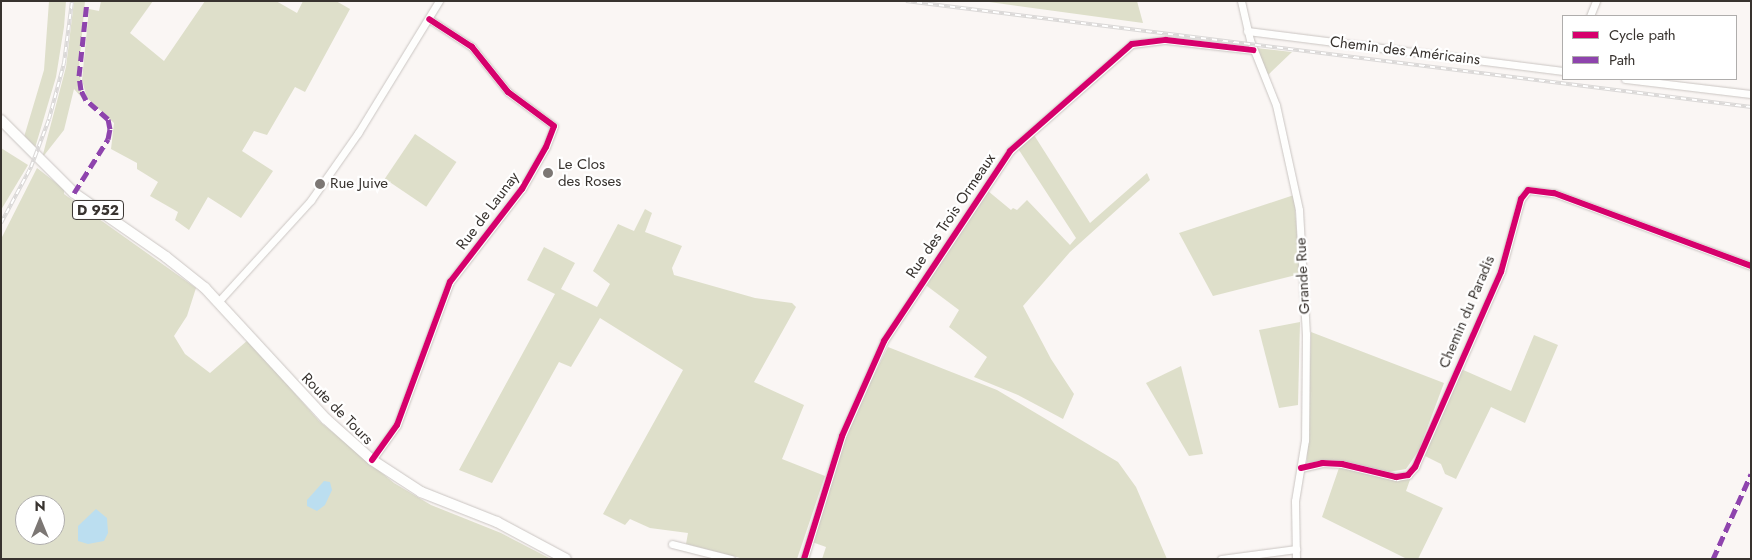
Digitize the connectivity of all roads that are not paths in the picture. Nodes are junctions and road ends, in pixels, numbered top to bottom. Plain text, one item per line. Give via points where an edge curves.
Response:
1 (439, 1) edge
2 (1241, 1) edge
3 (1596, 1) edge
4 (1590, 15) edge
5 (429, 19) junction
6 (1247, 31) junction
7 (1253, 50) junction
8 (1562, 71) edge
9 (1633, 80) edge
10 (1751, 94) edge
11 (1, 120) edge
12 (1751, 266) edge
13 (218, 302) junction
14 (372, 460) junction
15 (1301, 468) junction
16 (672, 544) dead end
17 (1297, 556) edge
18 (566, 559) edge
19 (731, 559) edge
20 (804, 559) edge
21 (1221, 559) edge

1 - 5 street
2 - 6 street, Grande Rue
3 - 4 street
5 - 13 street via 358,133 311,200
5 - 14 street, Rue de Launay via 472,47 508,92 554,126 522,189 450,282 397,425
6 - 7 street, Grande Rue
6 - 8 street, Chemin des Américains
7 - 15 street, Grande Rue via 1276,104 1299,210 1306,334
7 - 20 street, Rue des Trois Ormeaux via 1166,40 1132,44 1010,151 884,341 842,436
9 - 10 street
11 - 13 main road, Route de Tours / D 952 via 74,193 166,257
12 - 15 street, Chemin du Paradis via 1563,196 1528,190 1521,199 1501,272 1415,466 1408,475 1396,477 1342,464 1322,463
13 - 14 main road, Route de Tours / D 952 via 326,419
14 - 18 main road, Route de Tours / D 952 via 421,492 497,522
15 - 17 street, Grande Rue via 1295,501
16 - 19 street
17 - 21 street

